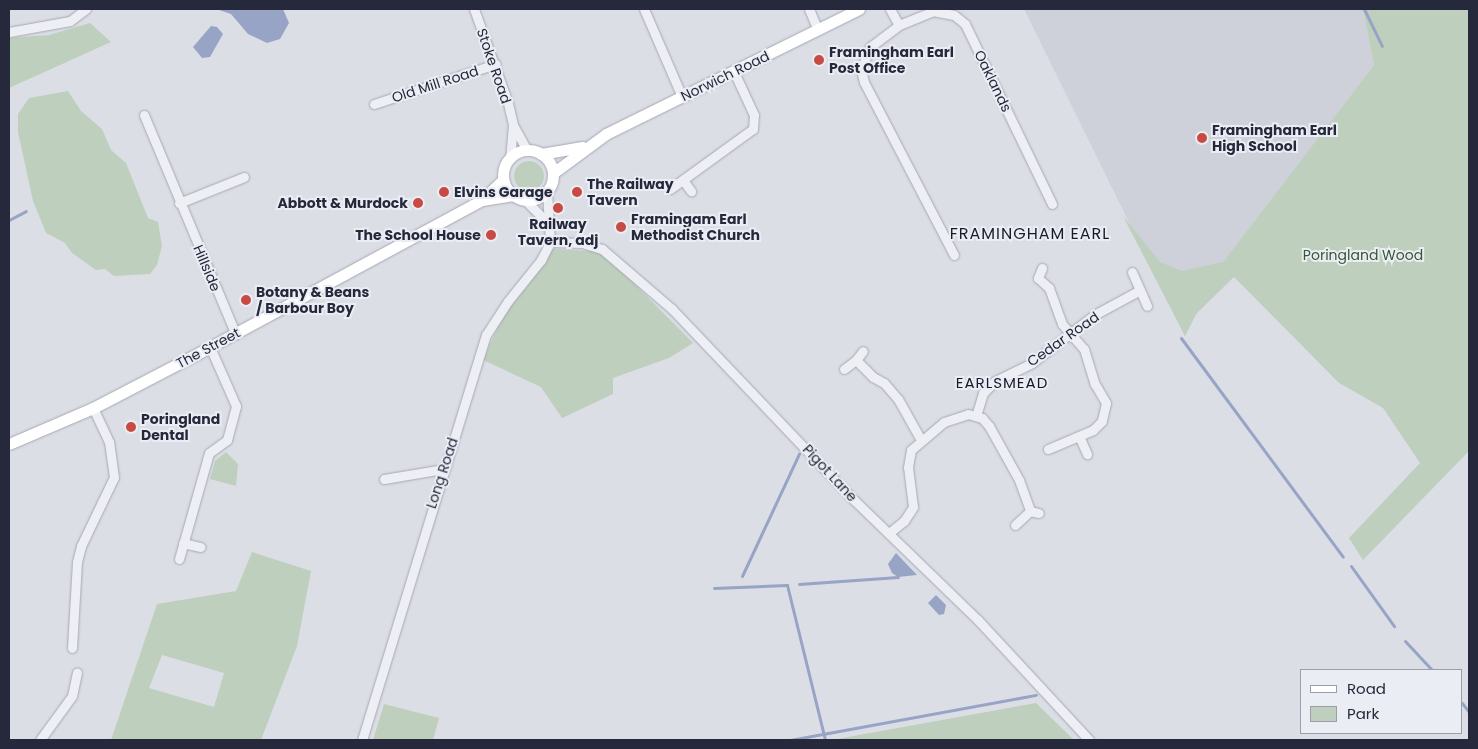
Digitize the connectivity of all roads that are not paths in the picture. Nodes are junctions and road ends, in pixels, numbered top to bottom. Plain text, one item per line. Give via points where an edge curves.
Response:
1 (86, 9) edge
2 (474, 9) edge
3 (644, 9) edge
4 (809, 9) edge
5 (859, 9) edge
6 (890, 9) edge
7 (899, 25) junction
8 (818, 30) junction
9 (9, 32) edge
10 (496, 64) junction
11 (734, 72) junction
12 (682, 97) junction
13 (374, 104) dead end
14 (144, 115) dead end
15 (512, 125) junction
16 (591, 144) junction
17 (527, 150) junction
18 (541, 154) junction
19 (510, 157) junction
20 (553, 174) junction
21 (244, 177) dead end
22 (503, 180) junction
23 (683, 180) junction
24 (670, 189) dead end
25 (547, 191) junction
26 (691, 191) dead end
27 (512, 195) junction
28 (482, 200) junction
29 (525, 200) junction
30 (179, 203) junction
31 (1052, 204) dead end
32 (546, 221) junction
33 (550, 242) junction
34 (954, 254) dead end
35 (1042, 268) dead end
36 (1132, 272) dead end
37 (1140, 290) junction
38 (1147, 306) dead end
39 (1071, 332) junction
40 (235, 333) junction
41 (210, 347) junction
42 (863, 351) dead end
43 (856, 360) junction
44 (844, 369) dead end
45 (93, 408) junction
46 (976, 416) junction
47 (1079, 436) junction
48 (922, 440) junction
49 (9, 442) edge
50 (1048, 449) dead end
51 (1087, 454) dead end
52 (444, 469) junction
53 (384, 478) dead end
54 (1015, 526) dead end
55 (888, 533) junction
56 (184, 543) junction
57 (201, 547) dead end
58 (179, 559) dead end
59 (72, 648) dead end
60 (77, 673) dead end
61 (40, 740) edge
62 (362, 740) edge
63 (1089, 740) edge

1 - 9 street via 70,21
2 - 10 street, Stoke Road
3 - 12 street
4 - 8 street
5 - 8 main road, Norwich Road
6 - 7 street
7 - 31 street, Oaklands via 933,11 954,16 966,24
7 - 34 street, Oaklands via 870,47 861,70 864,82
8 - 11 main road, Norwich Road
10 - 13 street, Old Mill Road
10 - 15 street, Stoke Road
11 - 12 main road, Norwich Road
11 - 23 street via 754,115 753,129
12 - 16 main road, Norwich Road
14 - 30 street, Hillside
15 - 17 street, Stoke Road
15 - 19 street, Stoke Road
16 - 18 main road, Norwich Road
16 - 20 main road, Norwich Road
17 - 18 main road
17 - 19 main road
18 - 20 main road via 548,160
19 - 22 main road, The Street
20 - 25 main road
21 - 30 street
22 - 27 main road
22 - 28 main road, The Street
23 - 24 street
23 - 26 street
25 - 29 main road via 541,197
25 - 32 street
27 - 28 main road, The Street
27 - 29 main road
28 - 40 main road, The Street
29 - 32 street
30 - 40 street, Hillside
32 - 33 street
33 - 52 street, Long Road via 541,260 486,335
33 - 55 street, Pigot Lane via 582,243 602,249 619,261 672,310
35 - 39 street via 1036,280 1049,288 1062,324
36 - 37 street
37 - 38 street
37 - 39 street, Cedar Road
39 - 46 street, Cedar Road via 1032,363 995,381 983,393
39 - 47 street via 1084,349 1095,384 1106,403 1102,422
40 - 41 main road, The Street
41 - 45 main road, The Street
41 - 56 street via 236,406 226,440 209,454
42 - 43 street
43 - 44 street
43 - 48 street via 898,398
45 - 49 main road, The Street
45 - 59 street via 109,442 114,477 81,546 77,562
46 - 48 street via 956,416
46 - 54 street via 982,418 994,434 1034,512
47 - 50 street
47 - 51 street
48 - 55 street via 908,457 913,506 908,516
52 - 53 street
52 - 62 street, Long Road
55 - 63 street, Pigot Lane via 978,620
56 - 57 street
56 - 58 street
60 - 61 street via 72,696

